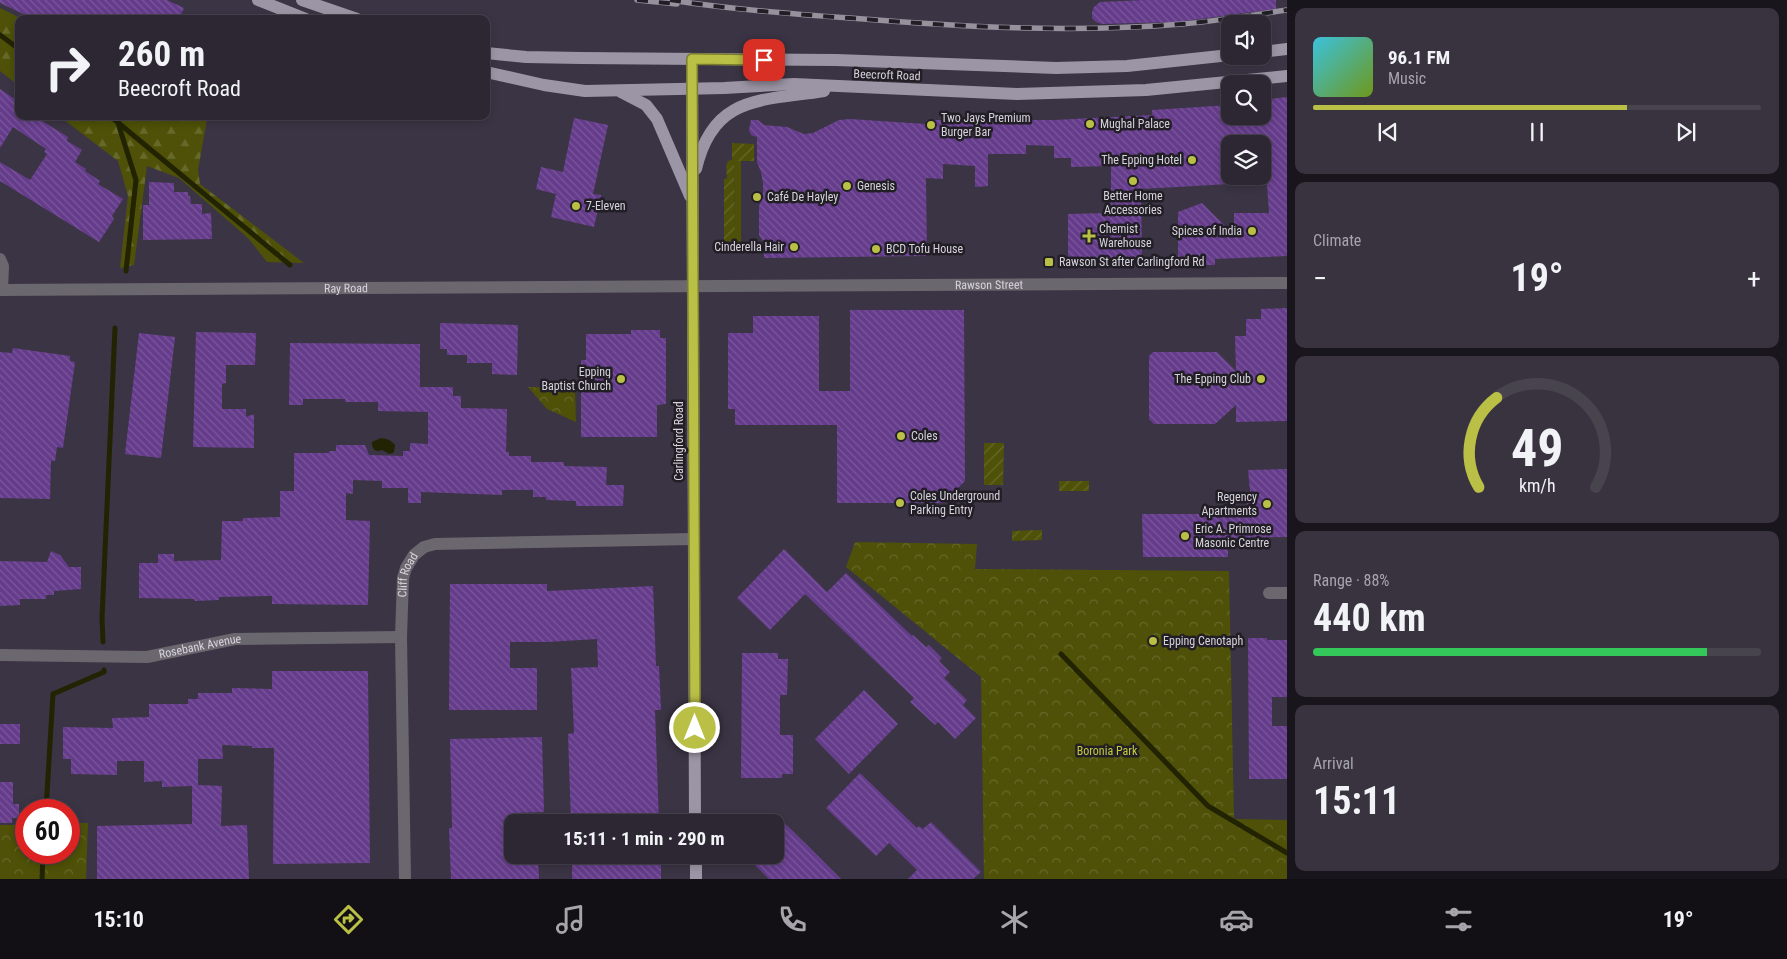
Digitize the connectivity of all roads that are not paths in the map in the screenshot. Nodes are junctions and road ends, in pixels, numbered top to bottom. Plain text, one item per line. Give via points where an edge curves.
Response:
1 (258, 0) edge
2 (302, 0) edge
3 (296, 15) edge
4 (345, 15) edge
5 (1287, 49) edge
6 (1271, 51) edge
7 (490, 53) edge
8 (1221, 56) edge
9 (692, 59) junction
10 (490, 73) edge
11 (1287, 76) edge
12 (845, 87) junction
13 (692, 88) junction
14 (604, 91) junction
15 (692, 201) junction
16 (0, 259) edge
17 (1287, 283) edge
18 (692, 287) junction
19 (1, 290) edge
20 (694, 539) junction
21 (1287, 592) edge
22 (1269, 593) dead end
23 (401, 637) junction
24 (0, 655) edge
25 (696, 814) edge
26 (696, 864) edge
27 (405, 879) edge
28 (696, 879) edge

1 - 3 main road
2 - 4 main road
5 - 6 main road
7 - 9 main road, Beecroft Road via 554,58
8 - 9 main road, Beecroft Road via 1127,66 1056,68 836,60
9 - 13 main road, Carlingford Road
10 - 14 main road, Beecroft Road via 544,85
11 - 12 main road, Beecroft Road via 1054,94
12 - 13 main road, Beecroft Road via 794,84
12 - 15 main road via 756,102 726,114 711,130 701,152
13 - 14 main road, Beecroft Road
13 - 15 main road, Carlingford Road
14 - 15 main road via 624,92 646,105 657,119
15 - 18 main road, Carlingford Road
16 - 19 street via 3,266
17 - 18 street, Rawson Street
18 - 19 street, Ray Road
18 - 20 main road, Carlingford Road
20 - 23 street, Cliff Road via 435,544 424,547 414,555 403,578
20 - 25 main road, Carlingford Road
21 - 22 street
23 - 24 street, Rosebank Avenue via 235,639 147,657
23 - 27 street, Cliff Road
26 - 28 main road

